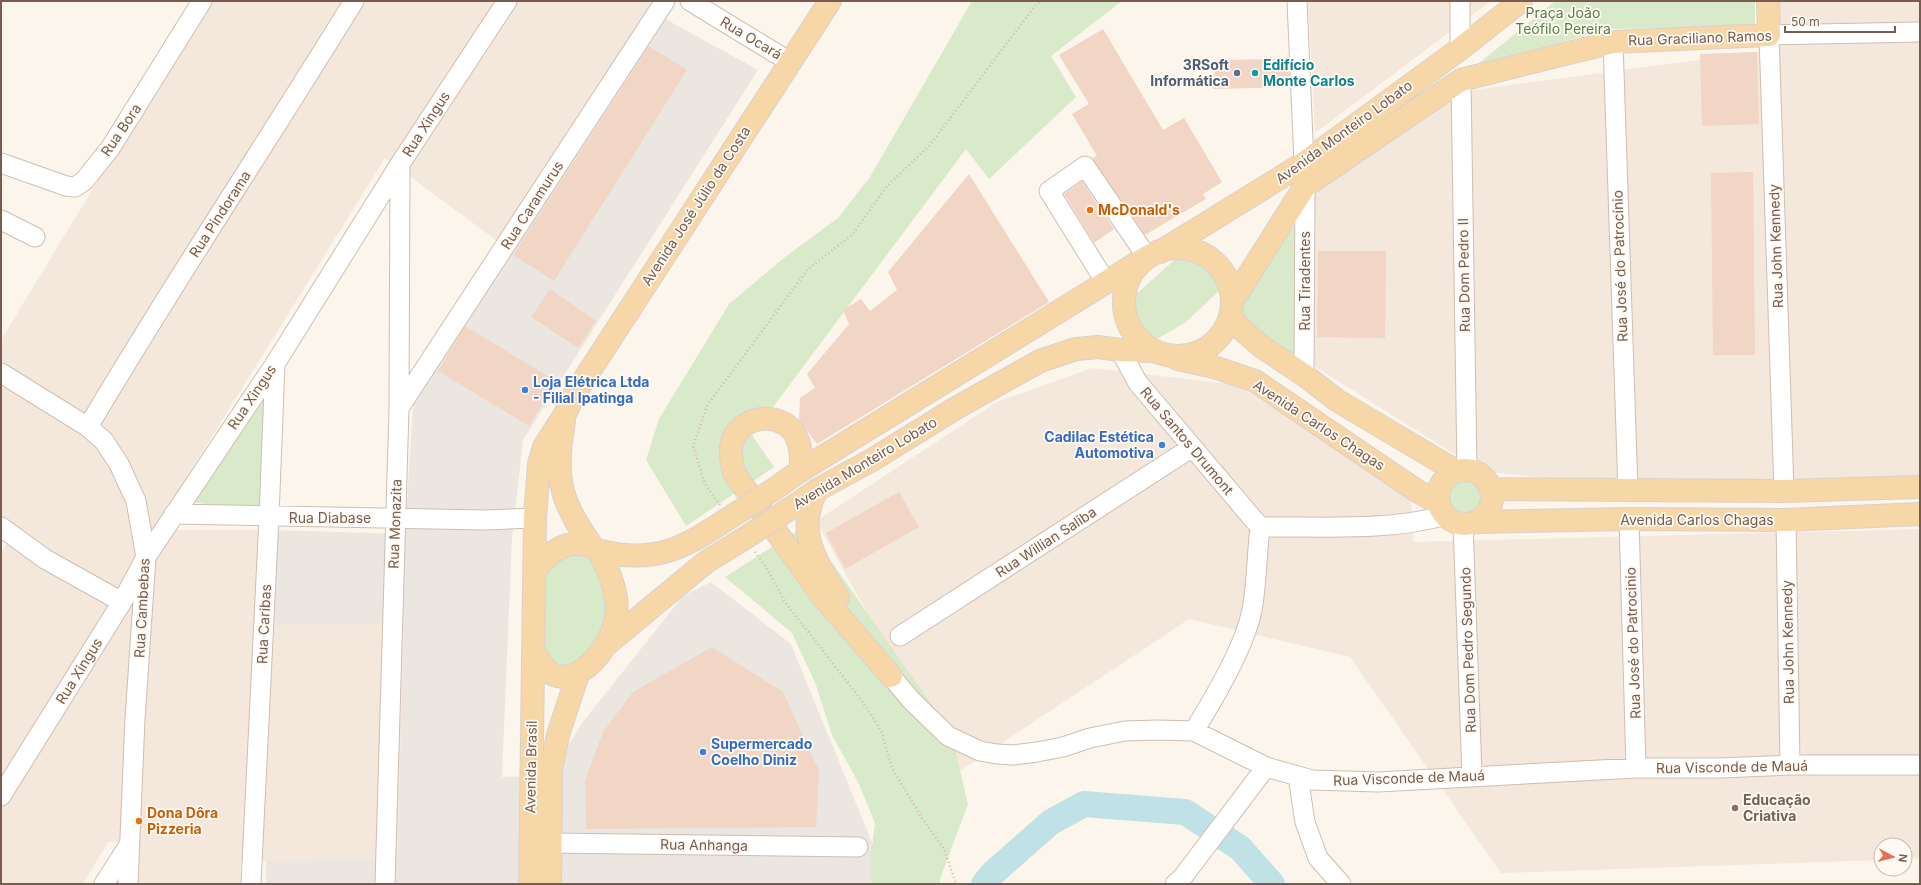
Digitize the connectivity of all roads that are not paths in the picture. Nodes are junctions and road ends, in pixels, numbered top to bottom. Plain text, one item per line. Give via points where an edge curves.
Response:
1 (202, 1) edge
2 (354, 1) edge
3 (507, 1) edge
4 (665, 1) edge
5 (690, 1) edge
6 (830, 1) edge
7 (1297, 1) edge
8 (1460, 1) edge
9 (1521, 1) edge
10 (1768, 1) edge
11 (1920, 32) edge
12 (1769, 35) junction
13 (1613, 42) junction
14 (1460, 49) junction
15 (790, 62) junction
16 (1461, 80) junction
17 (1304, 163) junction
18 (1, 164) edge
19 (400, 164) junction
20 (1305, 186) junction
21 (1, 220) edge
22 (35, 237) dead end
23 (1153, 254) junction
24 (1105, 282) junction
25 (1232, 308) junction
26 (1120, 350) junction
27 (1160, 354) junction
28 (275, 364) junction
29 (1, 373) edge
30 (1304, 375) junction
31 (399, 408) junction
32 (565, 414) junction
33 (88, 427) junction
34 (1191, 448) junction
35 (800, 471) junction
36 (1461, 471) junction
37 (1920, 487) edge
38 (1490, 489) junction
39 (817, 490) junction
40 (1628, 491) junction
41 (1784, 492) junction
42 (174, 514) junction
43 (1920, 514) edge
44 (1455, 516) junction
45 (269, 517) junction
46 (395, 518) junction
47 (535, 518) junction
48 (1629, 519) junction
49 (1786, 520) junction
50 (1, 527) edge
51 (1260, 527) junction
52 (596, 548) junction
53 (146, 557) junction
54 (536, 570) junction
55 (122, 602) junction
56 (900, 636) dead end
57 (606, 645) junction
58 (533, 651) junction
59 (578, 674) junction
60 (891, 676) junction
61 (1194, 731) junction
62 (1790, 765) junction
63 (1920, 765) edge
64 (1266, 767) junction
65 (1636, 768) junction
66 (1298, 776) junction
67 (1472, 776) junction
68 (1, 796) edge
69 (550, 843) junction
70 (129, 845) junction
71 (858, 847) dead end
72 (1178, 881) edge
73 (104, 884) edge
74 (128, 884) edge
75 (251, 884) edge
76 (385, 884) edge
77 (530, 884) edge
78 (550, 884) edge
79 (1341, 884) edge

1 - 18 street, Rua Bora via 111,147 84,181 75,187 66,186
2 - 33 street, Rua Pindorama
3 - 19 street, Rua Xingus
4 - 31 street, Rua Caramurus
5 - 15 street, Rua Ocará
6 - 15 main road, Avenida José Júlio da Costa
7 - 17 street
8 - 14 street
9 - 14 main road, Avenida Monteiro Lobato
10 - 12 main road, Rua John Kennedy
11 - 12 street, Rua Graciliano Ramos
12 - 13 main road, Rua Graciliano Ramos
12 - 41 street, Rua John Kennedy
13 - 16 main road, Rua Graciliano Ramos
13 - 40 street, Rua José do Patrocínio
14 - 17 main road, Avenida Monteiro Lobato
15 - 32 main road, Avenida José Júlio da Costa via 574,395
16 - 20 main road, Avenida Monteiro Lobato
16 - 36 street, Rua Dom Pedro II
17 - 23 main road, Avenida Monteiro Lobato
19 - 28 street, Rua Xingus
19 - 31 street, Rua Monazita
20 - 25 main road, Avenida Monteiro Lobato
20 - 30 street, Rua Tiradentes
21 - 22 street
23 - 24 main road, Avenida Monteiro Lobato
23 - 24 street via 1085,166 1049,191
23 - 25 main road via 1173,248 1188,248 1214,261 1224,272 1231,286
23 - 27 main road via 1137,266 1125,290 1124,308 1128,325 1138,340
24 - 35 main road, Avenida Monteiro Lobato
25 - 27 main road via 1229,324 1214,344 1193,356
25 - 30 main road via 1240,328 1262,347
26 - 27 main road, Avenida Monteiro Lobato
26 - 34 street, Rua Santos Drumont via 1138,383
26 - 39 main road, Avenida Monteiro Lobato via 1098,347 1076,349 1040,361
27 - 44 main road, Avenida Carlos Chagas via 1214,367 1255,381
28 - 42 street, Rua Xingus
28 - 45 street, Rua Caribas
29 - 33 street, Rua Cambebas
30 - 36 main road via 1338,401
31 - 46 street, Rua Monazita
32 - 47 main road, Avenida José Júlio da Costa via 542,453
32 - 52 main road, Avenida José Júlio da Costa via 559,456 560,484 569,510
33 - 53 street, Rua Cambebas via 104,441 119,464 136,501
34 - 51 street, Rua Santos Drumont
34 - 56 street, Rua Willian Saliba
35 - 52 main road, Avenida Monteiro Lobato, bridge via 695,540 665,553 618,556
35 - 60 main road via 800,446 786,424 771,419 757,419 738,431 732,443 731,459 734,472 823,597
36 - 38 main road via 1473,471 1481,475
36 - 44 main road via 1448,475 1439,487
37 - 41 main road, Avenida Carlos Chagas
38 - 40 main road, Avenida Carlos Chagas
38 - 44 main road via 1492,497 1486,512
39 - 57 main road, Avenida Monteiro Lobato, bridge via 706,562
39 - 60 main road via 808,518 813,551 827,579
40 - 41 main road, Avenida Carlos Chagas
42 - 45 street, Rua Diabase
42 - 53 street, Rua Xingus
43 - 49 main road, Avenida Carlos Chagas
44 - 48 main road, Avenida Carlos Chagas
44 - 51 street via 1386,525
44 - 67 street, Rua Dom Pedro Segundo
45 - 46 street, Rua Diabase
45 - 75 street, Rua Caribas
46 - 47 street, Rua Diabase
46 - 76 street, Rua Monazita
47 - 54 main road, Avenida José Júlio da Costa
48 - 49 main road, Avenida Carlos Chagas
48 - 65 street, Rua José do Patrocinio
49 - 62 street, Rua John Kennedy
50 - 55 street, Rua Cambebas via 45,559
51 - 61 street via 1253,605 1243,639
52 - 54 main road via 574,544 564,547 545,557
52 - 57 main road via 615,593 617,609 616,622
53 - 55 street, Rua Xingus
53 - 70 street, Rua Cambebas
54 - 58 main road, Avenida José Júlio da Costa
55 - 68 street, Rua Xingus
57 - 59 main road
58 - 59 main road via 545,669 553,674 569,677
58 - 77 main road, Avenida Brasil
59 - 69 main road, Avenida Brasil via 558,735 551,770
60 - 61 street, Rua Visconde de Mauá via 911,700 948,736 980,751 1013,755 1063,747 1125,731
61 - 64 street, Rua Visconde de Mauá
62 - 63 street, Rua Visconde de Mauá
62 - 65 street, Rua Visconde de Mauá
64 - 66 street, Rua Visconde de Mauá
64 - 72 street
65 - 67 street, Rua Visconde de Mauá
66 - 67 street, Rua Visconde de Mauá via 1312,780 1378,782
66 - 79 street via 1305,822 1318,858
69 - 71 street, Rua Anhanga
69 - 78 main road, Avenida Brasil
70 - 73 street
70 - 74 street, Rua Cambebas

